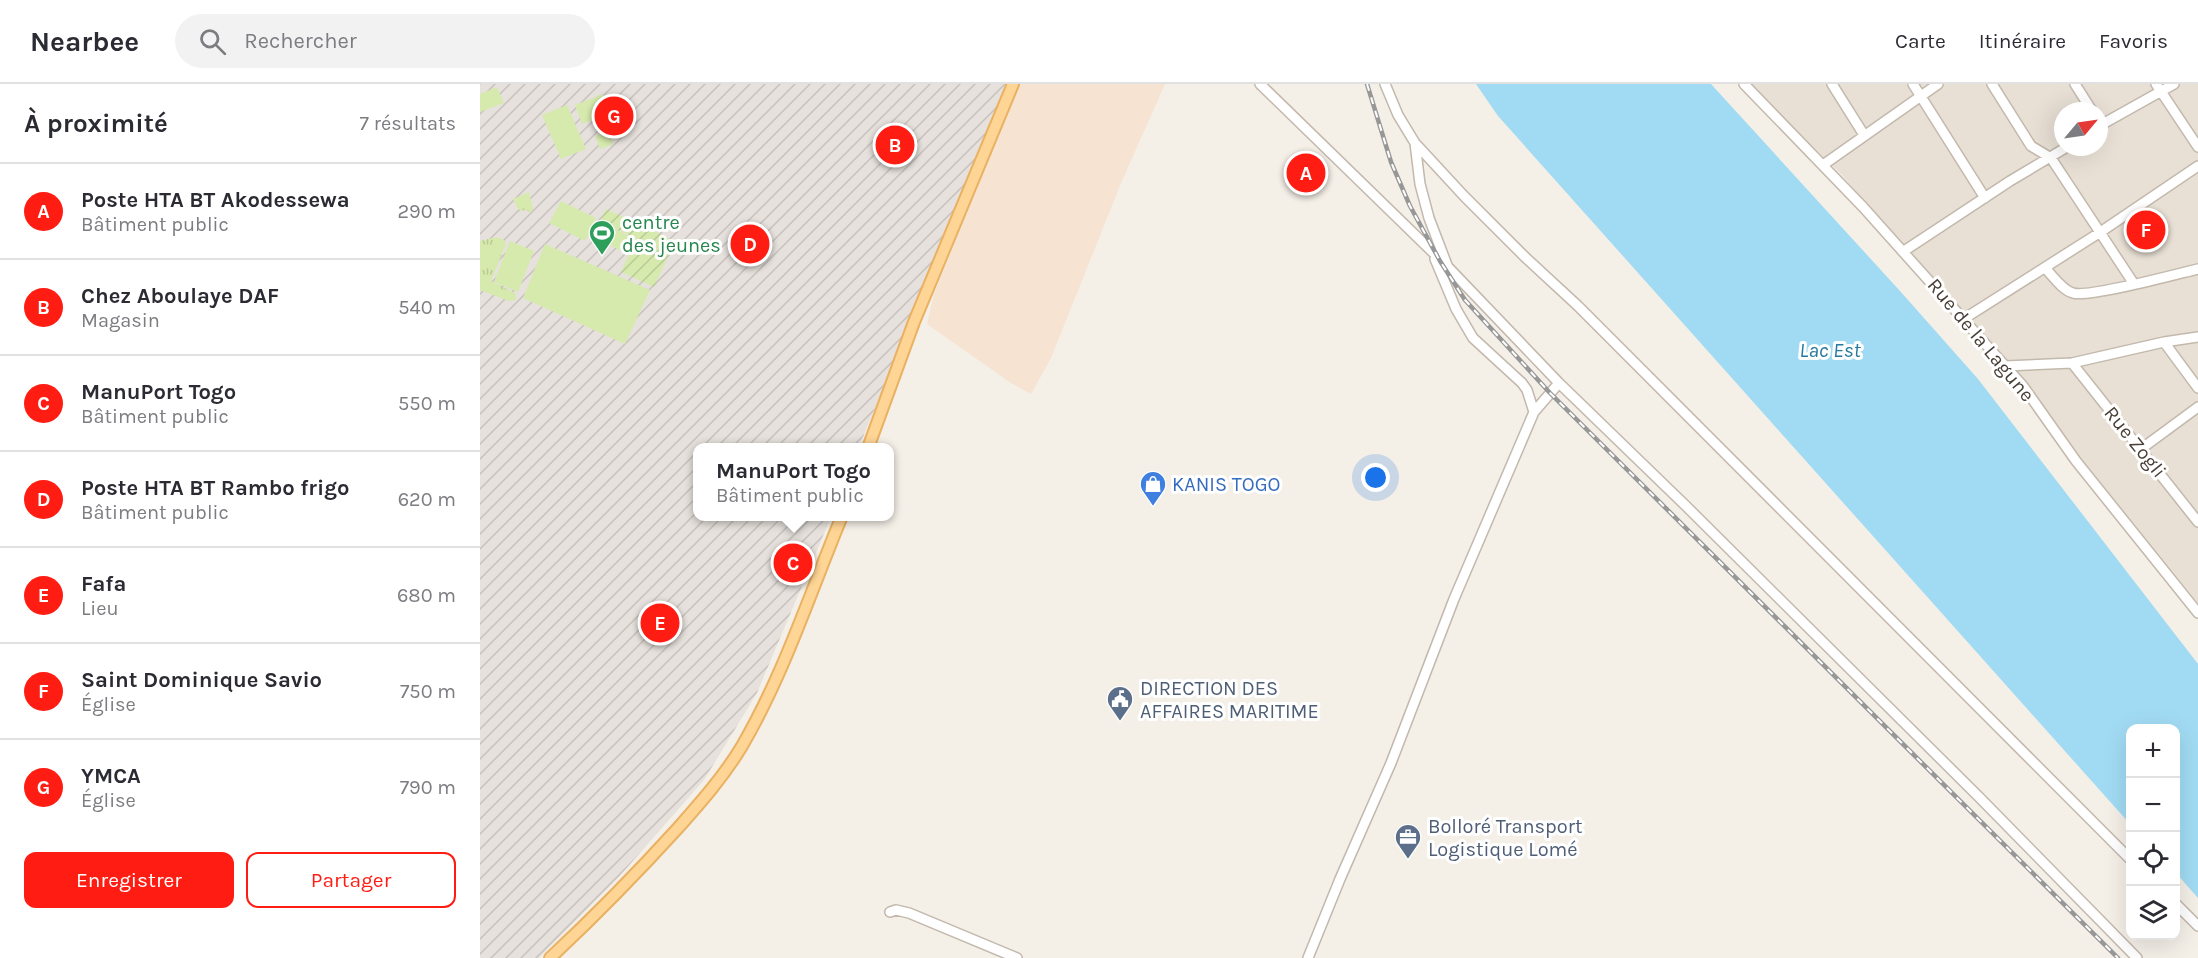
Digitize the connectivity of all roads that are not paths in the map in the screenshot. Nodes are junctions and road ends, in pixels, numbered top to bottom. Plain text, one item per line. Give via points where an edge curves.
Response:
1 (1013, 84) edge
2 (1260, 84) edge
3 (1385, 84) edge
4 (1744, 84) edge
5 (1832, 84) edge
6 (1913, 84) edge
7 (1938, 84) edge
8 (1992, 84) edge
9 (2075, 84) edge
10 (2174, 84) edge
11 (2159, 88) edge
12 (1921, 97) junction
13 (2086, 102) edge
14 (2108, 119) edge
15 (1864, 135) junction
16 (1415, 143) junction
17 (2198, 147) edge
18 (2054, 156) edge
19 (2051, 158) junction
20 (1823, 165) junction
21 (2198, 166) edge
22 (1985, 198) junction
23 (2099, 233) junction
24 (1904, 251) junction
25 (1431, 252) junction
26 (1448, 267) junction
27 (2045, 268) junction
28 (2198, 269) edge
29 (2134, 284) junction
30 (1962, 320) junction
31 (2198, 337) edge
32 (2164, 342) junction
33 (2072, 363) junction
34 (2005, 366) junction
35 (1559, 383) junction
36 (2198, 388) edge
37 (2198, 407) edge
38 (1534, 412) junction
39 (869, 443) edge
40 (2141, 449) junction
41 (840, 521) edge
42 (2198, 522) edge
43 (2198, 613) edge
44 (2126, 855) edge
45 (2180, 909) edge
46 (890, 912) dead end
47 (2198, 926) edge
48 (550, 958) edge
49 (1017, 958) edge
50 (1308, 958) edge
51 (2137, 958) edge

1 - 39 main road via 914,322
2 - 25 street
3 - 16 street
4 - 20 street, Rue de la Lagune
5 - 15 street
6 - 12 street
7 - 12 street
8 - 19 street via 2031,146
9 - 13 street
10 - 11 street
11 - 14 street
11 - 17 street
12 - 15 street
12 - 22 street
15 - 20 street
16 - 26 street via 1429,218
16 - 44 street via 1494,227 1578,306
18 - 19 street
19 - 22 street
19 - 23 street
20 - 24 street, Rue de la Lagune
21 - 23 street
22 - 24 street
23 - 27 street
23 - 29 street
24 - 30 street, Rue de la Lagune
25 - 26 street
25 - 38 street via 1473,338 1522,383
26 - 35 street
27 - 29 street via 2065,289 2077,294
27 - 30 street
28 - 29 street
30 - 34 street, Rue de la Lagune
31 - 32 street
32 - 33 street
32 - 36 street
33 - 34 street
33 - 40 street, Rue Zogli
34 - 43 street, Rue de la Lagune
35 - 38 street
35 - 51 street
37 - 40 street
38 - 50 street
40 - 42 street, Rue Zogli
41 - 48 main road via 778,675 720,779 620,891
45 - 47 street
46 - 49 street via 909,914

